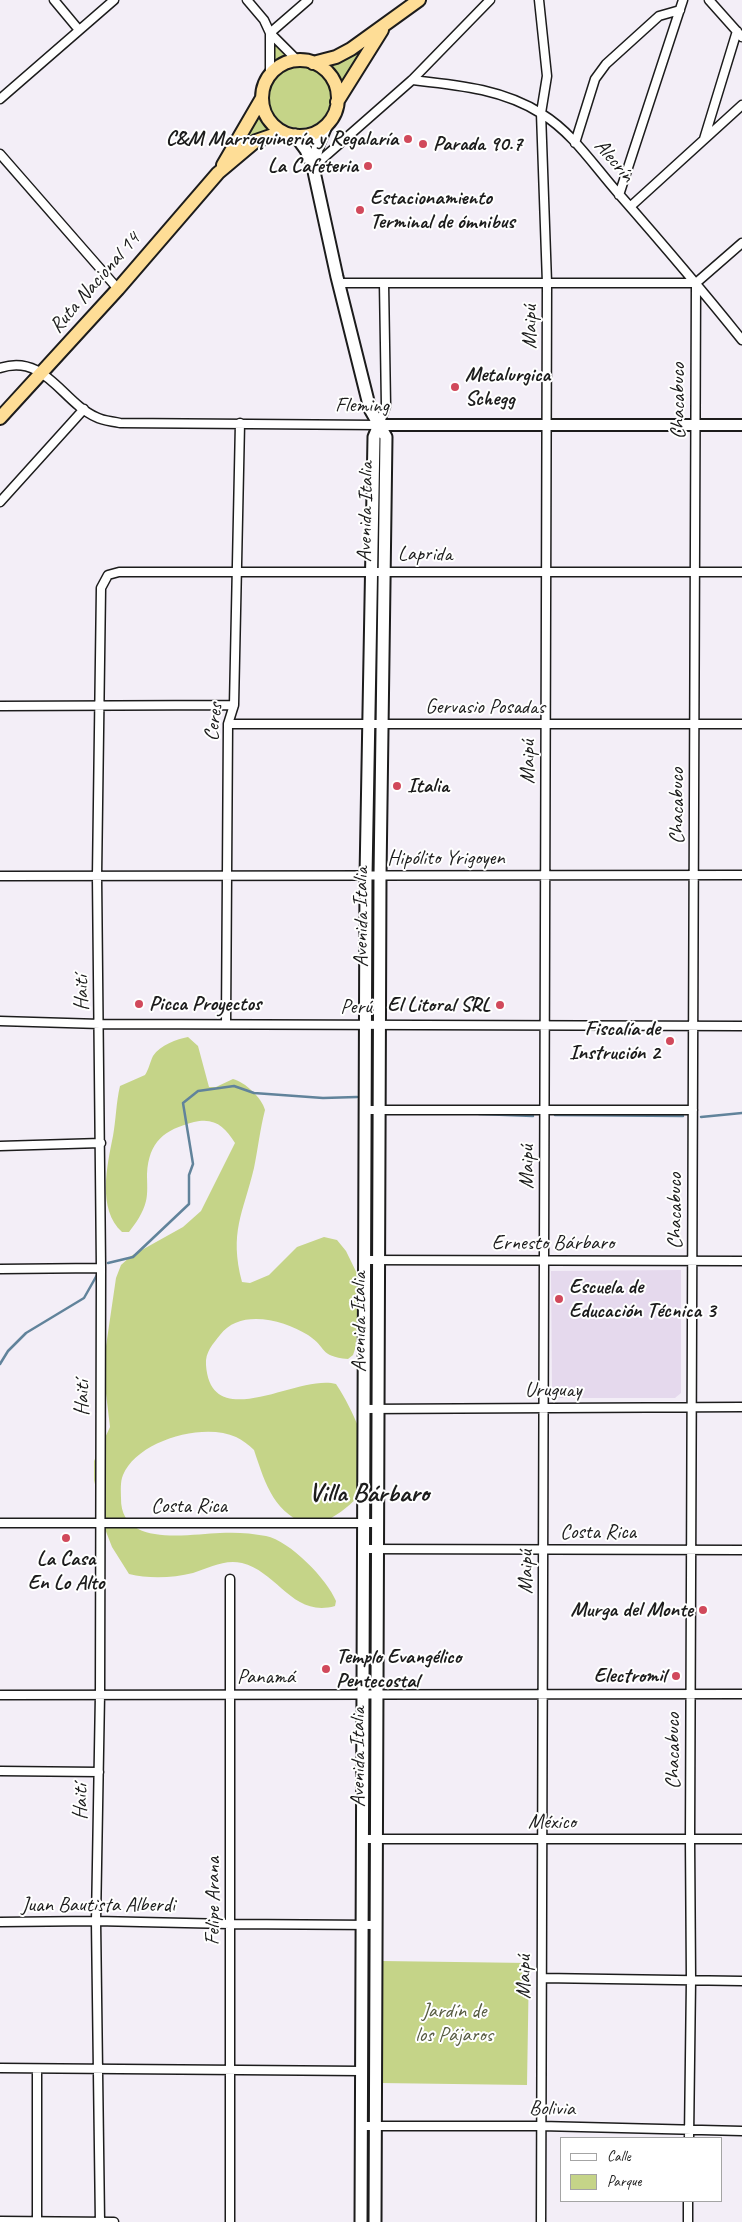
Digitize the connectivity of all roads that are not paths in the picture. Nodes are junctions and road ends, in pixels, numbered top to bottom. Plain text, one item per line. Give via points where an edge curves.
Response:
1 (54, 0) edge
2 (114, 0) edge
3 (246, 0) edge
4 (308, 0) edge
5 (419, 0) edge
6 (490, 0) edge
7 (540, 0) edge
8 (683, 0) edge
9 (709, 0) edge
10 (680, 10) junction
11 (385, 26) junction
12 (79, 30) junction
13 (270, 33) junction
14 (739, 34) edge
15 (296, 60) junction
16 (314, 63) junction
17 (270, 74) junction
18 (412, 80) junction
19 (262, 98) junction
20 (0, 99) edge
21 (337, 102) junction
22 (742, 105) edge
23 (541, 113) junction
24 (326, 126) junction
25 (282, 132) junction
26 (295, 135) junction
27 (703, 141) junction
28 (575, 143) junction
29 (0, 154) edge
30 (313, 167) junction
31 (218, 173) junction
32 (619, 195) junction
33 (631, 206) junction
34 (742, 243) edge
35 (338, 283) junction
36 (384, 283) junction
37 (547, 283) junction
38 (696, 283) junction
39 (118, 288) junction
40 (742, 340) edge
41 (0, 368) edge
42 (42, 372) junction
43 (84, 409) junction
44 (0, 418) edge
45 (240, 423) junction
46 (379, 425) junction
47 (547, 425) junction
48 (696, 425) junction
49 (742, 425) edge
50 (0, 502) edge
51 (238, 571) junction
52 (370, 572) junction
53 (383, 572) junction
54 (546, 572) junction
55 (695, 572) junction
56 (742, 572) edge
57 (108, 575) joint
58 (234, 705) junction
59 (0, 706) edge
60 (100, 707) junction
61 (228, 724) junction
62 (368, 724) junction
63 (382, 724) junction
64 (546, 724) junction
65 (694, 724) junction
66 (742, 724) edge
67 (0, 876) edge
68 (97, 876) junction
69 (227, 876) junction
70 (366, 876) junction
71 (380, 876) junction
72 (545, 876) junction
73 (694, 876) junction
74 (742, 876) edge
75 (0, 1022) edge
76 (100, 1024) junction
77 (226, 1024) junction
78 (366, 1025) junction
79 (379, 1025) junction
80 (545, 1026) junction
81 (693, 1026) junction
82 (742, 1026) edge
83 (365, 1110) junction
84 (379, 1110) junction
85 (545, 1110) junction
86 (693, 1110) junction
87 (100, 1143) junction
88 (0, 1146) edge
89 (365, 1260) junction
90 (378, 1260) junction
91 (544, 1260) junction
92 (692, 1261) junction
93 (742, 1261) edge
94 (101, 1268) junction
95 (0, 1269) edge
96 (544, 1407) junction
97 (692, 1407) junction
98 (742, 1407) edge
99 (364, 1409) junction
100 (378, 1409) junction
101 (364, 1522) junction
102 (0, 1523) edge
103 (377, 1523) junction
104 (99, 1524) junction
105 (364, 1549) junction
106 (378, 1550) junction
107 (543, 1550) junction
108 (691, 1550) junction
109 (742, 1550) edge
110 (230, 1579) dead end
111 (0, 1694) edge
112 (100, 1694) junction
113 (230, 1694) junction
114 (363, 1694) junction
115 (377, 1694) junction
116 (543, 1694) junction
117 (691, 1694) junction
118 (742, 1694) edge
119 (0, 1771) edge
120 (99, 1772) junction
121 (362, 1839) junction
122 (376, 1839) junction
123 (542, 1839) junction
124 (690, 1839) junction
125 (742, 1839) edge
126 (96, 1921) junction
127 (0, 1922) edge
128 (230, 1924) junction
129 (362, 1924) junction
130 (376, 1925) junction
131 (542, 1978) junction
132 (691, 1980) junction
133 (742, 1981) edge
134 (0, 2068) edge
135 (98, 2068) junction
136 (37, 2069) junction
137 (230, 2069) junction
138 (361, 2070) junction
139 (361, 2126) junction
140 (375, 2126) junction
141 (542, 2126) junction
142 (742, 2131) edge
143 (688, 2134) edge
144 (688, 2202) edge
145 (0, 2222) edge
146 (37, 2222) edge
147 (100, 2222) edge
148 (114, 2222) edge
149 (230, 2222) edge
150 (361, 2222) edge
151 (375, 2222) edge
152 (541, 2222) edge
153 (688, 2222) edge

1 - 12 street
2 - 12 street
3 - 13 street via 264,20
4 - 13 street
5 - 11 highway
6 - 18 street
7 - 23 street, Maipú via 547,76
8 - 10 street
9 - 14 street
10 - 28 street via 659,16 606,64 595,79
10 - 32 street
11 - 16 highway via 336,57
11 - 21 highway
12 - 20 street
13 - 15 street
13 - 17 street
14 - 27 street
15 - 16 highway
15 - 17 highway
16 - 21 highway via 332,78
17 - 19 highway, Ruta Nacional 14
18 - 23 street, Alecrín via 472,87 506,97
18 - 30 street
19 - 25 highway via 267,118
19 - 31 highway, Ruta Nacional 14
21 - 24 highway
22 - 27 street
23 - 28 street, Alecrín
23 - 37 street, Maipú
24 - 26 highway via 311,134
24 - 30 main road, Avenida Italia
25 - 26 highway
25 - 31 highway, Ruta Nacional 14 via 256,141
26 - 30 main road, Avenida Italia
27 - 33 street
28 - 32 street, Alecrín
29 - 39 street
30 - 35 main road, Avenida Italia
31 - 39 highway, Ruta Nacional 14
32 - 33 street, Alecrín
33 - 38 street, Alecrín
34 - 38 street
35 - 36 street
35 - 46 main road, Avenida Italia via 370,409
36 - 37 street
36 - 46 street, Avenida Italia via 386,406
37 - 38 street
37 - 47 street, Maipú
38 - 40 street, Alecrín
38 - 48 street, Chacabuco
39 - 42 highway, Ruta Nacional 14
41 - 42 street, Fleming via 14,364
42 - 43 street, Fleming
42 - 44 highway, Ruta Nacional 14
43 - 45 street, Fleming via 97,418 120,423
43 - 50 street
45 - 46 street, Fleming
45 - 51 street, Ceres
46 - 47 street, Fleming
46 - 52 main road, Avenida Italia via 374,437
46 - 53 main road, Avenida Italia via 386,437
47 - 48 street, Fleming
47 - 54 street, Maipú
48 - 49 street, Fleming
48 - 55 street, Chacabuco
51 - 52 street, Laprida
51 - 57 street, Laprida via 119,572
51 - 58 street, Ceres
52 - 53 street, Laprida
52 - 62 main road, Avenida Italia
53 - 54 street, Laprida
53 - 63 main road, Avenida Italia
54 - 55 street, Laprida
54 - 64 street, Maipú
55 - 56 street, Laprida
55 - 65 street, Chacabuco
57 - 60 street, Haití via 101,588
58 - 60 street
58 - 61 street, Ceres
59 - 60 street
60 - 68 street, Haití
61 - 62 street, Gervasio Posadas
61 - 69 street, Ceres
62 - 63 street, Gervasio Posadas
62 - 70 main road, Avenida Italia
63 - 64 street, Gervasio Posadas
63 - 71 main road, Avenida Italia
64 - 65 street, Gervasio Posadas
64 - 72 street, Maipú
65 - 66 street, Gervasio Posadas
65 - 73 street, Chacabuco
67 - 68 street, Hipólito Yrigoyen
68 - 69 street, Hipólito Yrigoyen
68 - 76 street, Haití
69 - 70 street, Hipólito Yrigoyen
69 - 77 street, Ceres
70 - 71 street, Hipólito Yrigoyen
70 - 78 main road, Avenida Italia
71 - 72 street, Hipólito Yrigoyen
71 - 79 main road, Avenida Italia
72 - 73 street, Hipólito Yrigoyen
72 - 80 street, Maipú
73 - 74 street, Hipólito Yrigoyen
73 - 81 street, Chacabuco
75 - 76 street, Perú
76 - 77 street, Perú
76 - 87 street, Haití
77 - 78 street, Perú
78 - 79 street, Perú
78 - 83 main road, Avenida Italia
79 - 80 street, Perú
79 - 84 main road, Avenida Italia
80 - 81 street, Perú
80 - 85 street, Maipú
81 - 82 street, Perú
81 - 86 street, Chacabuco
83 - 84 street
83 - 89 main road, Avenida Italia
84 - 85 street
84 - 90 main road, Avenida Italia
85 - 86 street
85 - 91 street, Maipú
86 - 92 street, Chacabuco
87 - 88 street
87 - 94 street, Haití
89 - 90 street, Ernesto Bárbaro
89 - 99 main road, Avenida Italia
90 - 91 street, Ernesto Bárbaro
90 - 100 main road, Avenida Italia
91 - 92 street, Ernesto Bárbaro
91 - 96 street, Maipú
92 - 93 street, Ernesto Bárbaro
92 - 97 street, Chacabuco
94 - 95 street
94 - 104 street, Haití
96 - 97 street, Uruguay
96 - 100 street, Uruguay
96 - 107 street, Maipú
97 - 98 street, Uruguay
97 - 108 street, Chacabuco
99 - 100 street, Uruguay
99 - 101 main road, Avenida Italia
100 - 103 main road, Avenida Italia
101 - 103 street, Costa Rica
101 - 104 street, Costa Rica
101 - 105 main road, Avenida Italia
102 - 104 street, Costa Rica
103 - 106 main road, Avenida Italia
104 - 112 street, Haití
105 - 106 street, Costa Rica
105 - 114 main road, Avenida Italia
106 - 107 street, Costa Rica
106 - 115 main road, Avenida Italia
107 - 108 street, Costa Rica
107 - 116 street, Maipú
108 - 109 street, Costa Rica
108 - 117 street, Chacabuco
110 - 113 street, Felipe Arana
111 - 112 street, Panamá
112 - 113 street, Panamá
112 - 120 street, Haití
113 - 114 street, Panamá
113 - 128 street, Felipe Arana
114 - 115 street, Panamá
114 - 121 main road, Avenida Italia
115 - 116 street, Panamá
115 - 122 main road, Avenida Italia
116 - 117 street, Panamá
116 - 123 street, Maipú
117 - 118 street, Panamá
117 - 124 street, Chacabuco
119 - 120 street
120 - 126 street, Haití
121 - 122 street, México
121 - 129 main road, Avenida Italia
122 - 123 street, México
122 - 130 main road, Avenida Italia
123 - 124 street, México
123 - 131 street, Maipú
124 - 125 street, México
124 - 132 street, Chacabuco
126 - 127 street, Juan Bautista Alberdi
126 - 128 street, Juan Bautista Alberdi
126 - 135 street, Haití
128 - 129 street, Juan Bautista Alberdi
128 - 137 street, Felipe Arana
129 - 130 street, Juan Bautista Alberdi
129 - 138 main road, Avenida Italia
130 - 140 main road, Avenida Italia
131 - 132 street
131 - 141 street, Maipú
132 - 133 street
132 - 143 street, Chacabuco
134 - 136 street
135 - 136 street
135 - 137 street
135 - 147 street, Haití
136 - 146 street
137 - 138 street
137 - 149 street, Felipe Arana
138 - 139 main road, Avenida Italia
139 - 140 street, Bolivia
139 - 150 main road, Avenida Italia
140 - 141 street, Bolivia
140 - 151 main road, Avenida Italia
141 - 143 street, Bolivia
141 - 152 street, Maipú
142 - 143 street, Bolivia
144 - 153 street
145 - 146 street
146 - 147 street
147 - 148 street

